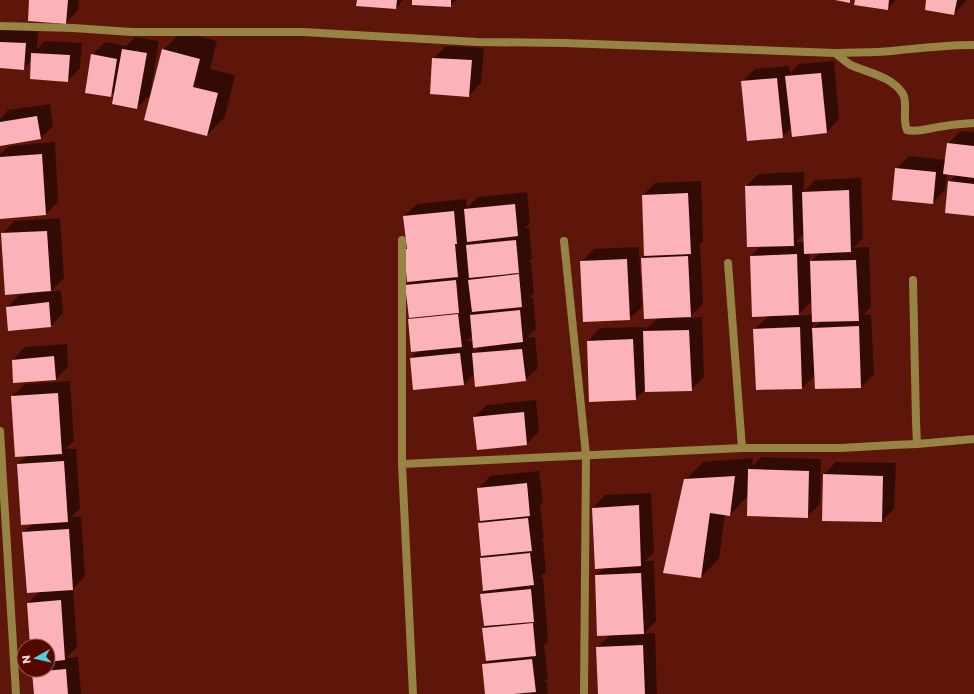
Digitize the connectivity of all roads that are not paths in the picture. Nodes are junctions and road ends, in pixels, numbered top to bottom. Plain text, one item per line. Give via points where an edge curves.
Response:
1 (0, 26) edge
2 (974, 45) edge
3 (835, 53) junction
4 (974, 123) edge
5 (402, 240) dead end
6 (564, 241) dead end
7 (728, 263) dead end
8 (913, 280) dead end
9 (0, 430) edge
10 (974, 440) edge
11 (918, 444) junction
12 (742, 448) junction
13 (586, 455) junction
14 (402, 464) junction
15 (16, 694) edge
16 (413, 694) edge
17 (584, 694) edge

1 - 3 street via 132,32 303,32 477,42
2 - 3 street
3 - 4 street via 851,65 894,83 903,94 907,130
5 - 14 street
6 - 13 street
7 - 12 street
8 - 11 street
9 - 15 street
10 - 11 street
11 - 12 street via 841,448
12 - 13 street
13 - 14 street
13 - 17 street
14 - 16 street

